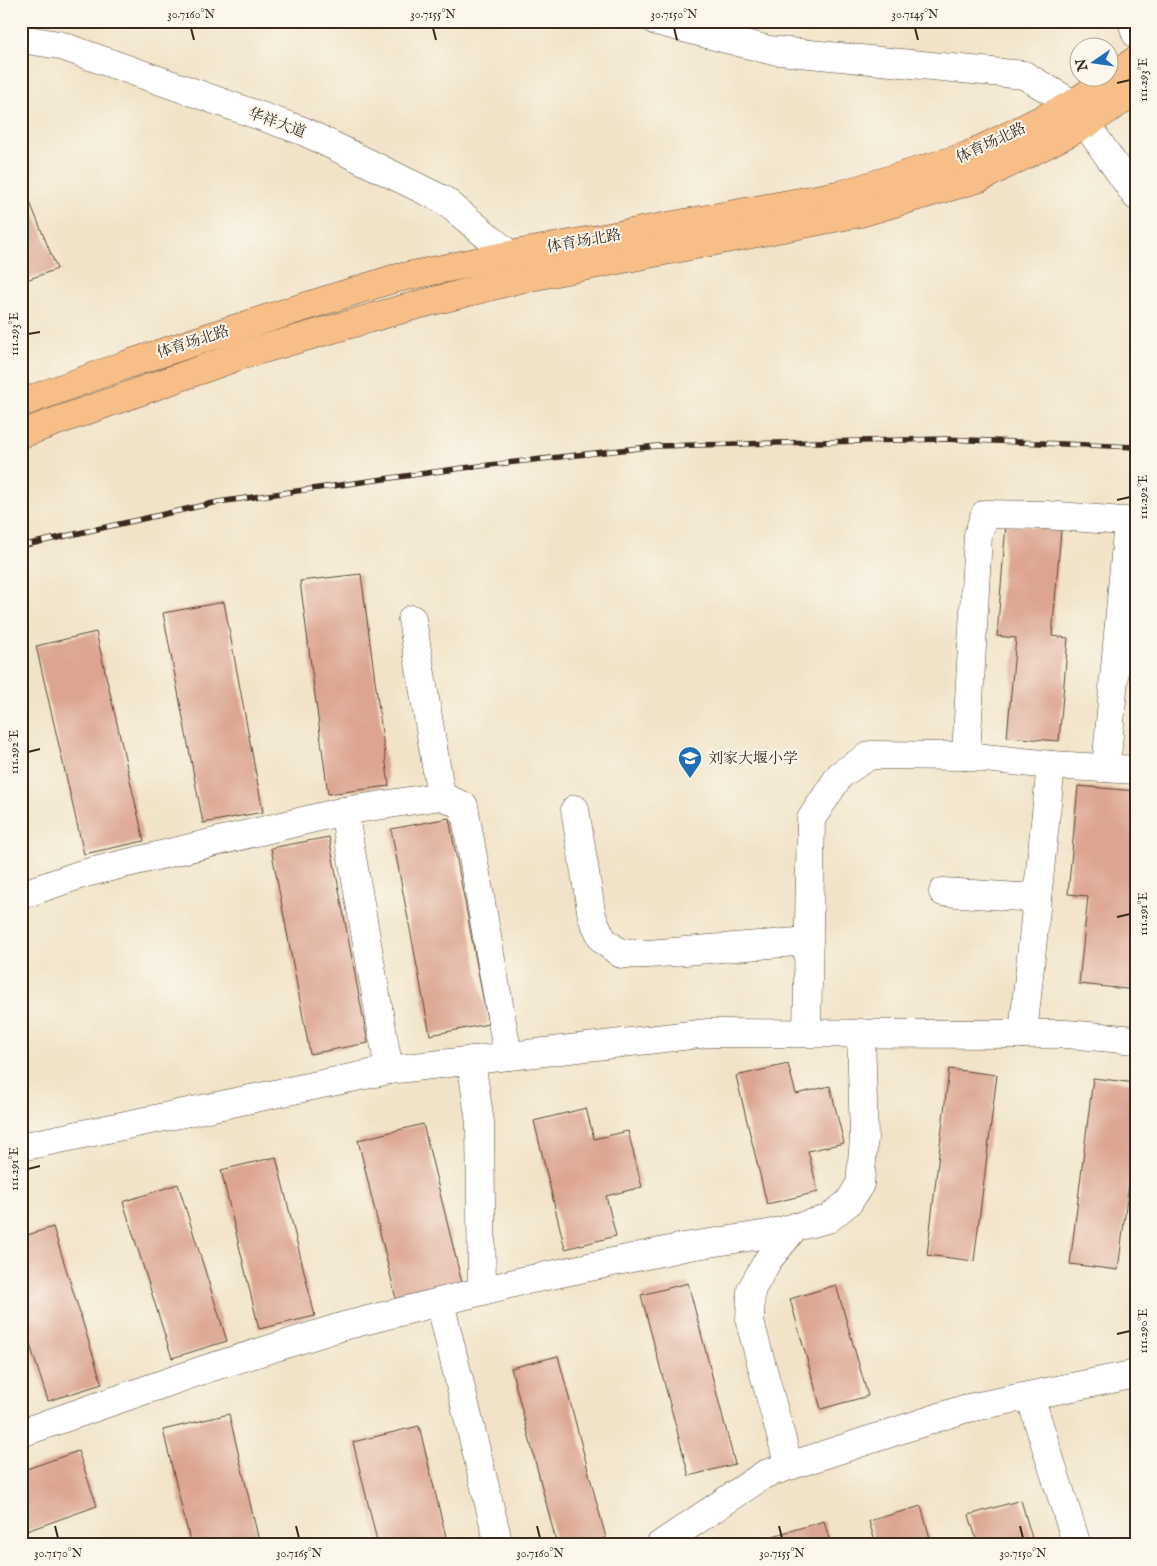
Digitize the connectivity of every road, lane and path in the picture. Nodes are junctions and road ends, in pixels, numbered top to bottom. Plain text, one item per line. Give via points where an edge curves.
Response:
1 (656, 21) edge
2 (1132, 21) edge
3 (1136, 34) edge
4 (21, 39) edge
5 (1136, 60) edge
6 (1136, 91) edge
7 (1080, 114) junction
8 (1136, 196) edge
9 (510, 255) junction
10 (21, 402) edge
11 (21, 434) edge
12 (1132, 522) edge
13 (412, 619) dead end
14 (966, 756) junction
15 (1051, 764) junction
16 (1106, 768) junction
17 (1136, 770) edge
18 (441, 796) junction
19 (575, 809) dead end
20 (344, 811) junction
21 (943, 892) dead end
22 (21, 894) edge
23 (1037, 898) junction
24 (809, 941) junction
25 (807, 1033) junction
26 (861, 1033) junction
27 (1023, 1034) junction
28 (1136, 1040) edge
29 (508, 1056) junction
30 (471, 1060) junction
31 (389, 1070) junction
32 (21, 1147) edge
33 (795, 1228) junction
34 (482, 1291) junction
35 (440, 1302) junction
36 (1136, 1374) edge
37 (1030, 1396) junction
38 (21, 1433) edge
39 (788, 1466) junction
40 (498, 1545) edge
41 (660, 1545) edge
42 (1077, 1545) edge

1 - 7 street via 769,50 1024,75
2 - 3 street
4 - 9 street, 华祥大道 via 59,45 303,131 444,200
5 - 7 main road, 体育场北路
6 - 7 main road, 体育场北路
7 - 8 street
7 - 9 main road, 体育场北路 via 967,156 843,194
7 - 11 main road, 体育场北路 via 980,178 860,213 520,279 406,308 239,356
9 - 10 main road, 体育场北路 via 393,279 221,333
12 - 14 street via 985,514 978,535
12 - 16 street
13 - 18 street
14 - 15 street
14 - 24 street via 870,756 840,775 812,819
15 - 16 street
15 - 23 street
16 - 17 street
18 - 20 street
18 - 29 street via 464,806
19 - 24 street via 592,917 603,940 621,954
20 - 22 street via 82,874
20 - 31 street
21 - 23 street
23 - 27 street
24 - 25 street
25 - 26 street
25 - 29 street via 708,1033
26 - 27 street
26 - 33 street via 864,1138 860,1184 849,1202 828,1220
27 - 28 street
29 - 30 street
30 - 31 street
30 - 34 street via 480,1123
31 - 32 street
33 - 34 street via 684,1247
33 - 39 street via 768,1260 751,1290 750,1322
34 - 35 street
35 - 38 street via 335,1328
35 - 40 street
36 - 37 street
37 - 39 street via 964,1409
37 - 42 street
39 - 41 street via 765,1474

